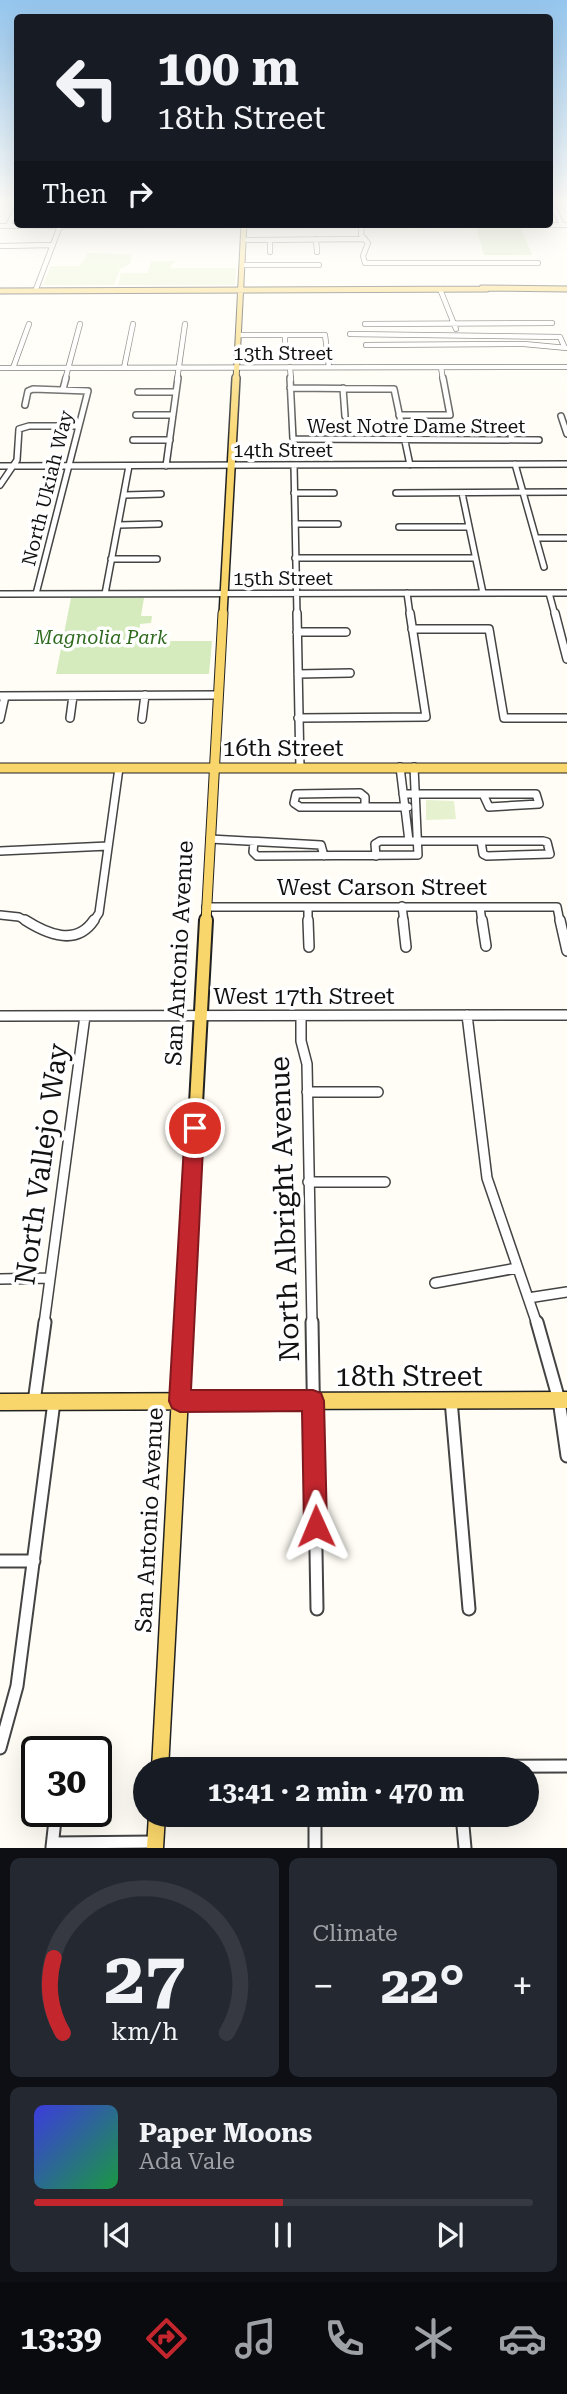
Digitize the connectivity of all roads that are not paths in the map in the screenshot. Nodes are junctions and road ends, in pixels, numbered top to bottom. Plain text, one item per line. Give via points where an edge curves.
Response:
1 (0, 289) edge
2 (36, 289) joint
3 (240, 289) junction
4 (440, 289) junction
5 (567, 289) edge
6 (552, 323) dead end
7 (29, 324) dead end
8 (80, 324) dead end
9 (133, 324) dead end
10 (185, 324) dead end
11 (365, 324) dead end
12 (455, 324) junction
13 (350, 334) dead end
14 (458, 334) junction
15 (238, 335) junction
16 (285, 335) junction
17 (461, 344) junction
18 (366, 345) dead end
19 (566, 347) edge
20 (285, 348) dead end
21 (290, 367) junction
22 (329, 367) junction
23 (441, 367) junction
24 (567, 367) edge
25 (0, 368) edge
26 (13, 368) junction
27 (69, 368) junction
28 (124, 368) junction
29 (179, 368) junction
30 (236, 368) junction
31 (290, 388) junction
32 (343, 388) junction
33 (62, 389) junction
34 (138, 392) dead end
35 (176, 392) junction
36 (25, 405) dead end
37 (136, 415) dead end
38 (173, 415) junction
39 (399, 415) junction
40 (345, 416) dead end
41 (561, 416) dead end
42 (509, 425) dead end
43 (79, 426) junction
44 (567, 434) edge
45 (404, 439) junction
46 (133, 440) dead end
47 (170, 440) junction
48 (512, 440) junction
49 (539, 440) dead end
50 (515, 464) junction
51 (567, 464) edge
52 (294, 465) junction
53 (410, 465) junction
54 (0, 466) edge
55 (15, 466) junction
56 (70, 466) junction
57 (129, 466) junction
58 (166, 466) junction
59 (231, 466) junction
60 (0, 485) edge
61 (567, 492) edge
62 (294, 493) junction
63 (334, 493) dead end
64 (396, 493) dead end
65 (462, 493) junction
66 (523, 493) junction
67 (161, 494) dead end
68 (125, 495) junction
69 (119, 524) junction
70 (159, 524) dead end
71 (295, 524) junction
72 (338, 524) dead end
73 (399, 527) dead end
74 (469, 527) junction
75 (536, 538) junction
76 (567, 538) edge
77 (295, 558) junction
78 (475, 558) junction
79 (111, 559) junction
80 (157, 559) dead end
81 (544, 567) dead end
82 (407, 593) junction
83 (483, 593) junction
84 (549, 593) junction
85 (567, 593) edge
86 (0, 594) edge
87 (36, 594) junction
88 (105, 594) junction
89 (224, 594) junction
90 (296, 594) junction
91 (412, 629) junction
92 (559, 630) junction
93 (567, 630) edge
94 (297, 632) junction
95 (346, 632) dead end
96 (567, 659) edge
97 (350, 673) dead end
98 (298, 674) junction
99 (145, 695) junction
100 (218, 695) junction
101 (2, 696) edge
102 (73, 696) junction
103 (69, 718) dead end
104 (298, 718) junction
105 (567, 718) edge
106 (0, 719) edge
107 (142, 719) dead end
108 (0, 768) edge
109 (119, 768) junction
110 (214, 768) junction
111 (300, 768) junction
112 (400, 768) junction
113 (414, 768) junction
114 (567, 768) edge
115 (403, 794) junction
116 (413, 794) junction
117 (483, 794) junction
118 (365, 807) junction
119 (405, 807) junction
120 (414, 807) junction
121 (209, 839) junction
122 (413, 841) junction
123 (481, 841) junction
124 (254, 842) junction
125 (108, 846) junction
126 (0, 850) edge
127 (324, 856) junction
128 (376, 856) junction
129 (308, 906) junction
130 (402, 906) junction
131 (480, 906) junction
132 (206, 907) junction
133 (2, 915) edge
134 (486, 946) dead end
135 (309, 947) dead end
136 (406, 947) dead end
137 (567, 951) edge
138 (467, 1015) junction
139 (567, 1015) edge
140 (0, 1016) edge
141 (85, 1016) junction
142 (201, 1016) junction
143 (301, 1016) junction
144 (307, 1092) junction
145 (378, 1092) dead end
146 (308, 1182) junction
147 (385, 1182) dead end
148 (517, 1268) junction
149 (0, 1279) edge
150 (50, 1279) junction
151 (435, 1283) dead end
152 (567, 1292) edge
153 (527, 1298) junction
154 (451, 1400) junction
155 (563, 1400) edge
156 (180, 1401) junction
157 (313, 1401) junction
158 (0, 1402) edge
159 (34, 1402) junction
160 (54, 1402) junction
161 (567, 1455) edge
162 (0, 1561) edge
163 (34, 1561) junction
164 (317, 1609) dead end
165 (469, 1609) dead end
166 (0, 1748) edge
167 (161, 1757) edge
168 (567, 1766) edge
169 (539, 1767) edge
170 (55, 1827) edge
171 (156, 1827) edge
172 (315, 1827) edge
173 (463, 1827) edge
174 (53, 1845) edge
175 (155, 1845) edge
176 (315, 1848) edge
177 (465, 1848) edge

1 - 2 main road
2 - 3 main road
3 - 4 main road
3 - 15 main road, San Antonio Avenue
4 - 5 main road
4 - 12 street
6 - 12 street
7 - 26 street
8 - 27 street
9 - 28 street
10 - 29 street
11 - 12 street
12 - 14 street
13 - 14 street
14 - 17 street
14 - 19 street via 557,336
15 - 16 street
15 - 30 main road, San Antonio Avenue
16 - 20 street
16 - 22 street via 325,335
17 - 18 street
17 - 19 street
21 - 22 street, 13th Street
21 - 30 street, 13th Street
21 - 31 street
22 - 23 street, 13th Street
23 - 24 street, 13th Street
23 - 39 street via 450,415
25 - 26 street, 13th Street
26 - 27 street, 13th Street
27 - 28 street, 13th Street
27 - 33 street
28 - 29 street, 13th Street
29 - 30 street, 13th Street
29 - 35 street
30 - 59 main road, San Antonio Avenue
31 - 32 street
31 - 45 street, West Notre Dame Street via 293,439
32 - 39 street via 394,389
32 - 40 street
33 - 36 street via 28,391
33 - 43 street, North Ukiah Way via 87,390
34 - 35 street
35 - 38 street
37 - 38 street
38 - 47 street
39 - 45 street
41 - 44 street
42 - 48 street
43 - 55 street via 19,429 22,440
43 - 56 street, North Ukiah Way
45 - 48 street, West Notre Dame Street
45 - 53 street
46 - 47 street
47 - 58 street
48 - 49 street, West Notre Dame Street
50 - 51 street, 14th Street
50 - 53 street, 14th Street
50 - 66 street
52 - 53 street, 14th Street
52 - 59 street, 14th Street
52 - 62 street
54 - 55 street, 14th Street
55 - 56 street, 14th Street
55 - 60 street
56 - 57 street, 14th Street
56 - 87 street, North Ukiah Way
57 - 58 street, 14th Street
57 - 68 street
58 - 59 street, 14th Street
59 - 89 main road, San Antonio Avenue
61 - 66 street
62 - 63 street
62 - 71 street
64 - 65 street
65 - 66 street
65 - 74 street
66 - 75 street
67 - 68 street
68 - 69 street
69 - 70 street
69 - 79 street
71 - 72 street
71 - 77 street
73 - 74 street
74 - 78 street
75 - 76 street
75 - 81 street
77 - 78 street
77 - 90 street
78 - 83 street
79 - 80 street
79 - 88 street
82 - 83 street, 15th Street
82 - 90 street, 15th Street
82 - 91 street
83 - 84 street, 15th Street
84 - 85 street, 15th Street
84 - 92 street
86 - 87 street, 15th Street
87 - 88 street, 15th Street
88 - 89 street, 15th Street
89 - 90 street, 15th Street
89 - 100 main road, San Antonio Avenue
90 - 94 street
91 - 104 street via 426,717
91 - 105 street via 489,629 504,718
92 - 93 street
92 - 96 street
94 - 95 street
94 - 98 street
97 - 98 street
98 - 104 street
99 - 100 street
99 - 102 street
99 - 107 street
100 - 110 main road, San Antonio Avenue
101 - 102 street
101 - 106 street
102 - 103 street
104 - 111 street
108 - 109 main road, 16th Street
109 - 110 main road, 16th Street
109 - 125 street
110 - 111 main road, 16th Street
110 - 121 main road, San Antonio Avenue
111 - 112 main road, 16th Street
112 - 113 main road, 16th Street
112 - 115 street
113 - 114 main road, 16th Street
113 - 116 street
115 - 116 street
115 - 119 street
116 - 117 street
116 - 120 street
117 - 117 street via 536,794 539,804 489,807
118 - 118 street via 300,807 294,797 301,793 360,793
118 - 119 street
119 - 120 street
119 - 122 street
120 - 122 street
121 - 124 street
121 - 132 main road, San Antonio Avenue
122 - 123 street
122 - 128 street via 377,842
122 - 128 street via 419,852 415,856
123 - 123 street via 543,841 550,854 487,856
124 - 127 street via 321,845
124 - 127 street via 257,856
125 - 126 street
125 - 133 street via 99,913 87,931 56,936 19,917
127 - 128 street
129 - 130 street, West Carson Street
129 - 132 street, West Carson Street
129 - 135 street
130 - 131 street, West Carson Street
130 - 136 street
131 - 134 street
131 - 137 street, West Carson Street via 557,906
132 - 142 main road, San Antonio Avenue
138 - 139 street, West 17th Street
138 - 143 street, West 17th Street
138 - 148 street via 487,1178
140 - 141 street, West 17th Street
141 - 142 street, West 17th Street
141 - 150 street, North Vallejo Way
142 - 143 street, West 17th Street
142 - 156 main road, San Antonio Avenue
143 - 144 street, North Albright Avenue
144 - 145 street
144 - 146 street, North Albright Avenue
146 - 147 street
146 - 157 street, North Albright Avenue
148 - 151 street
148 - 153 street
149 - 150 street
150 - 159 street, North Vallejo Way
152 - 153 street
153 - 155 street
154 - 155 main road, 18th Street
154 - 157 main road, 18th Street
154 - 165 street
155 - 161 street
156 - 157 main road, 18th Street
156 - 160 main road, 18th Street
156 - 167 main road, San Antonio Avenue
157 - 164 street, North Albright Avenue
158 - 159 main road, 18th Street
159 - 160 main road, 18th Street
160 - 163 street
162 - 163 street
163 - 166 street via 18,1686
168 - 169 street
170 - 174 street
171 - 175 main road
172 - 176 street
173 - 177 street
174 - 175 street

